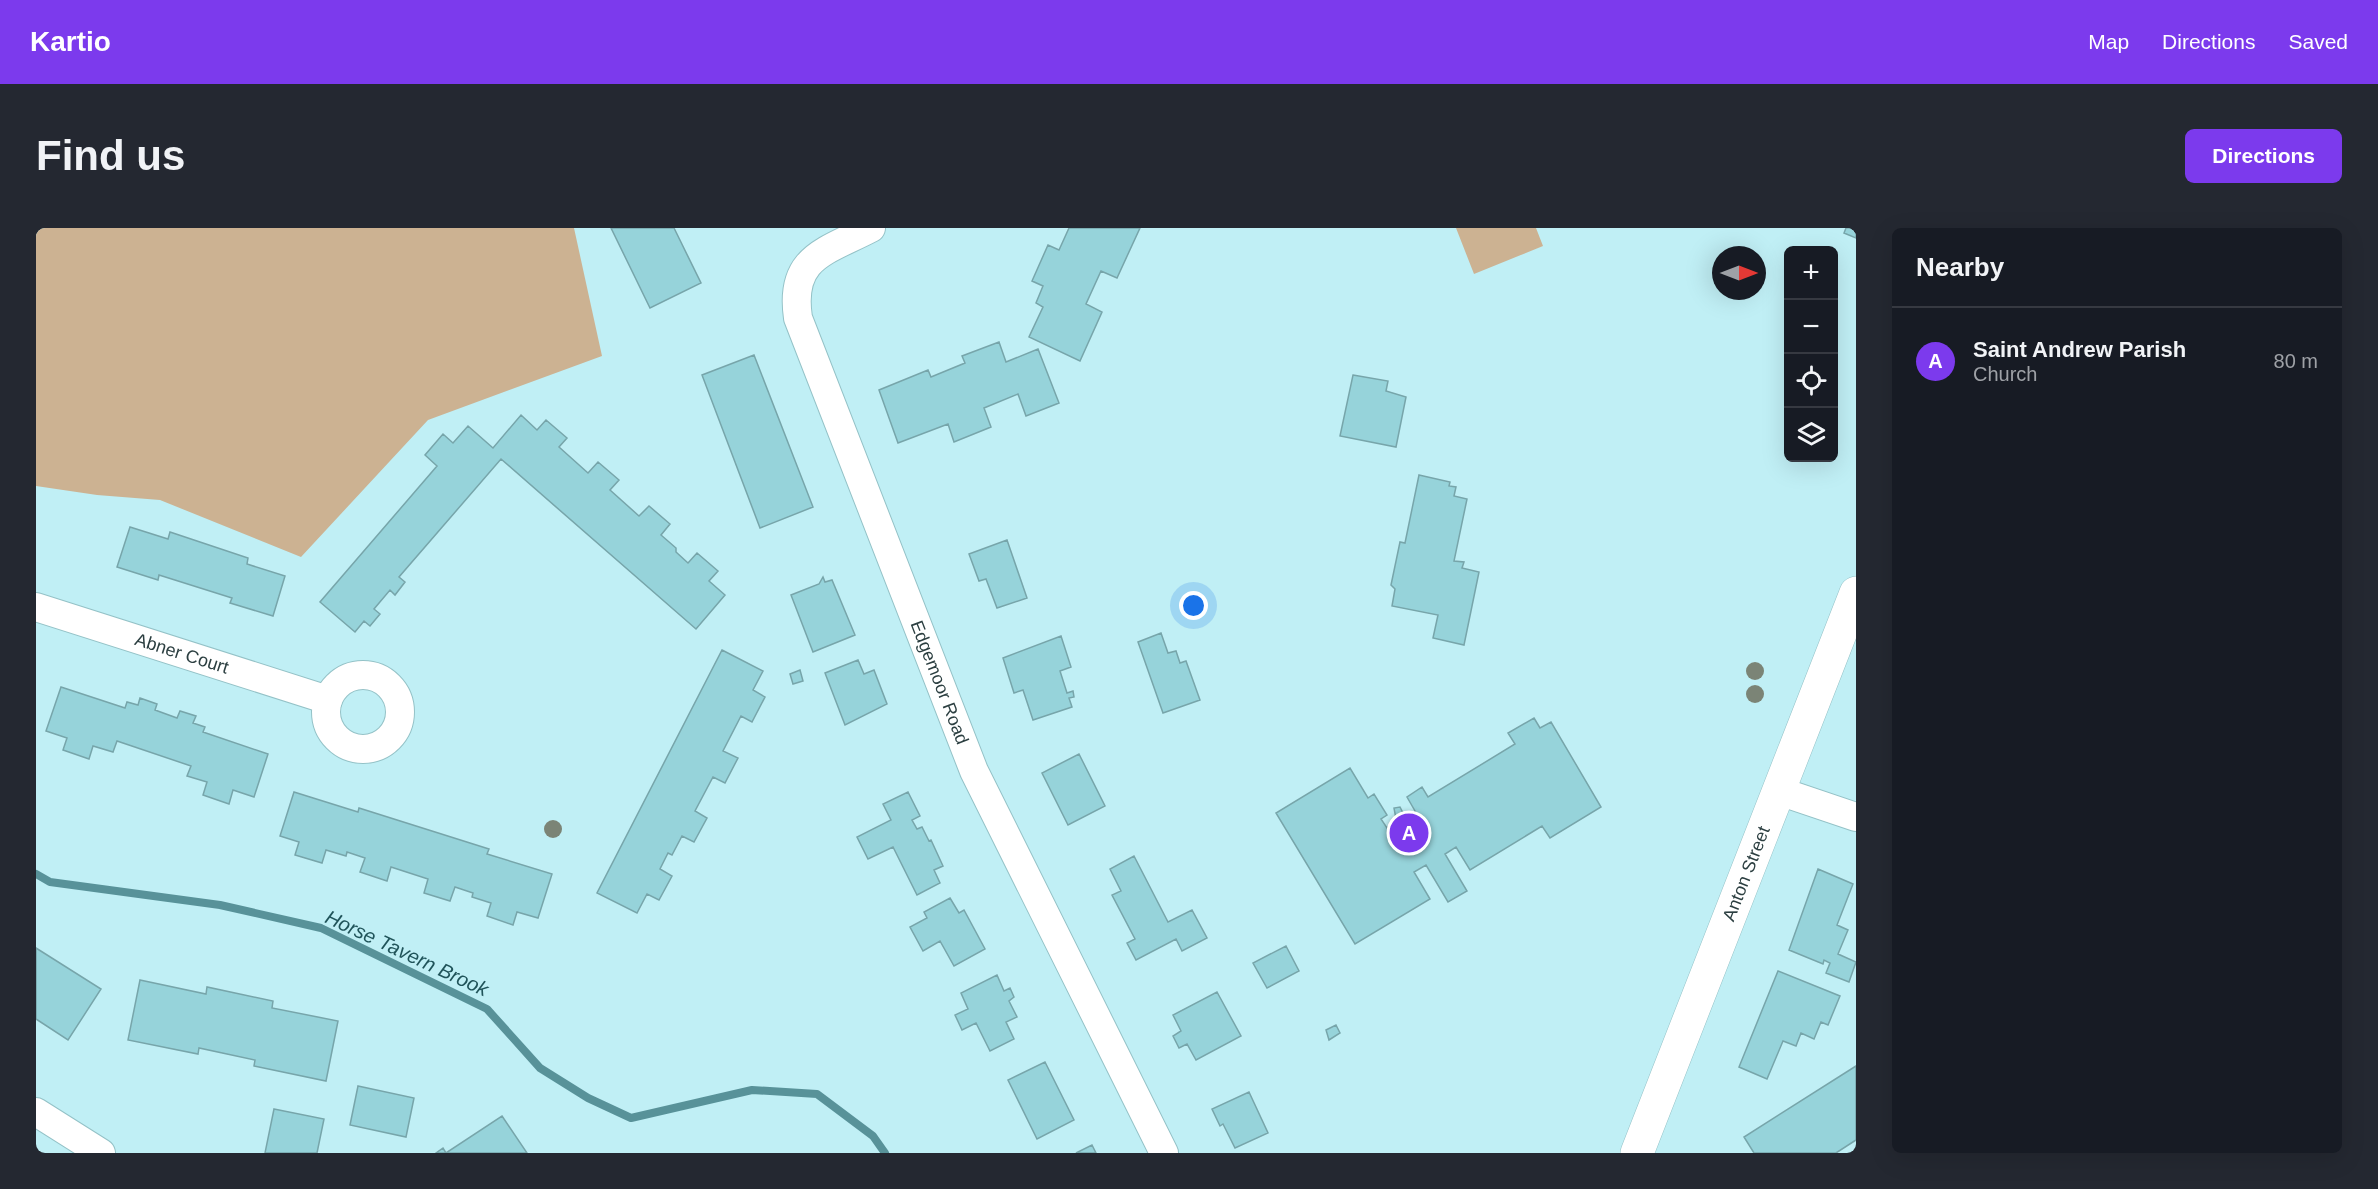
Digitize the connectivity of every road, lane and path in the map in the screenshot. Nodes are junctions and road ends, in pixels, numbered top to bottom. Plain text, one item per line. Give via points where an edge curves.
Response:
1 (871, 228) edge
2 (1856, 593) edge
3 (36, 607) edge
4 (328, 700) dead end
5 (1779, 791) junction
6 (1856, 817) edge
7 (36, 1112) edge
8 (101, 1153) edge
9 (1164, 1153) edge
10 (1637, 1153) edge

1 - 9 street, Edgemoor Road via 813,259 803,269 797,283 798,318 974,771
2 - 5 street, Anton Street
3 - 4 street, Abner Court
5 - 6 street
5 - 10 street, Anton Street
7 - 8 street

